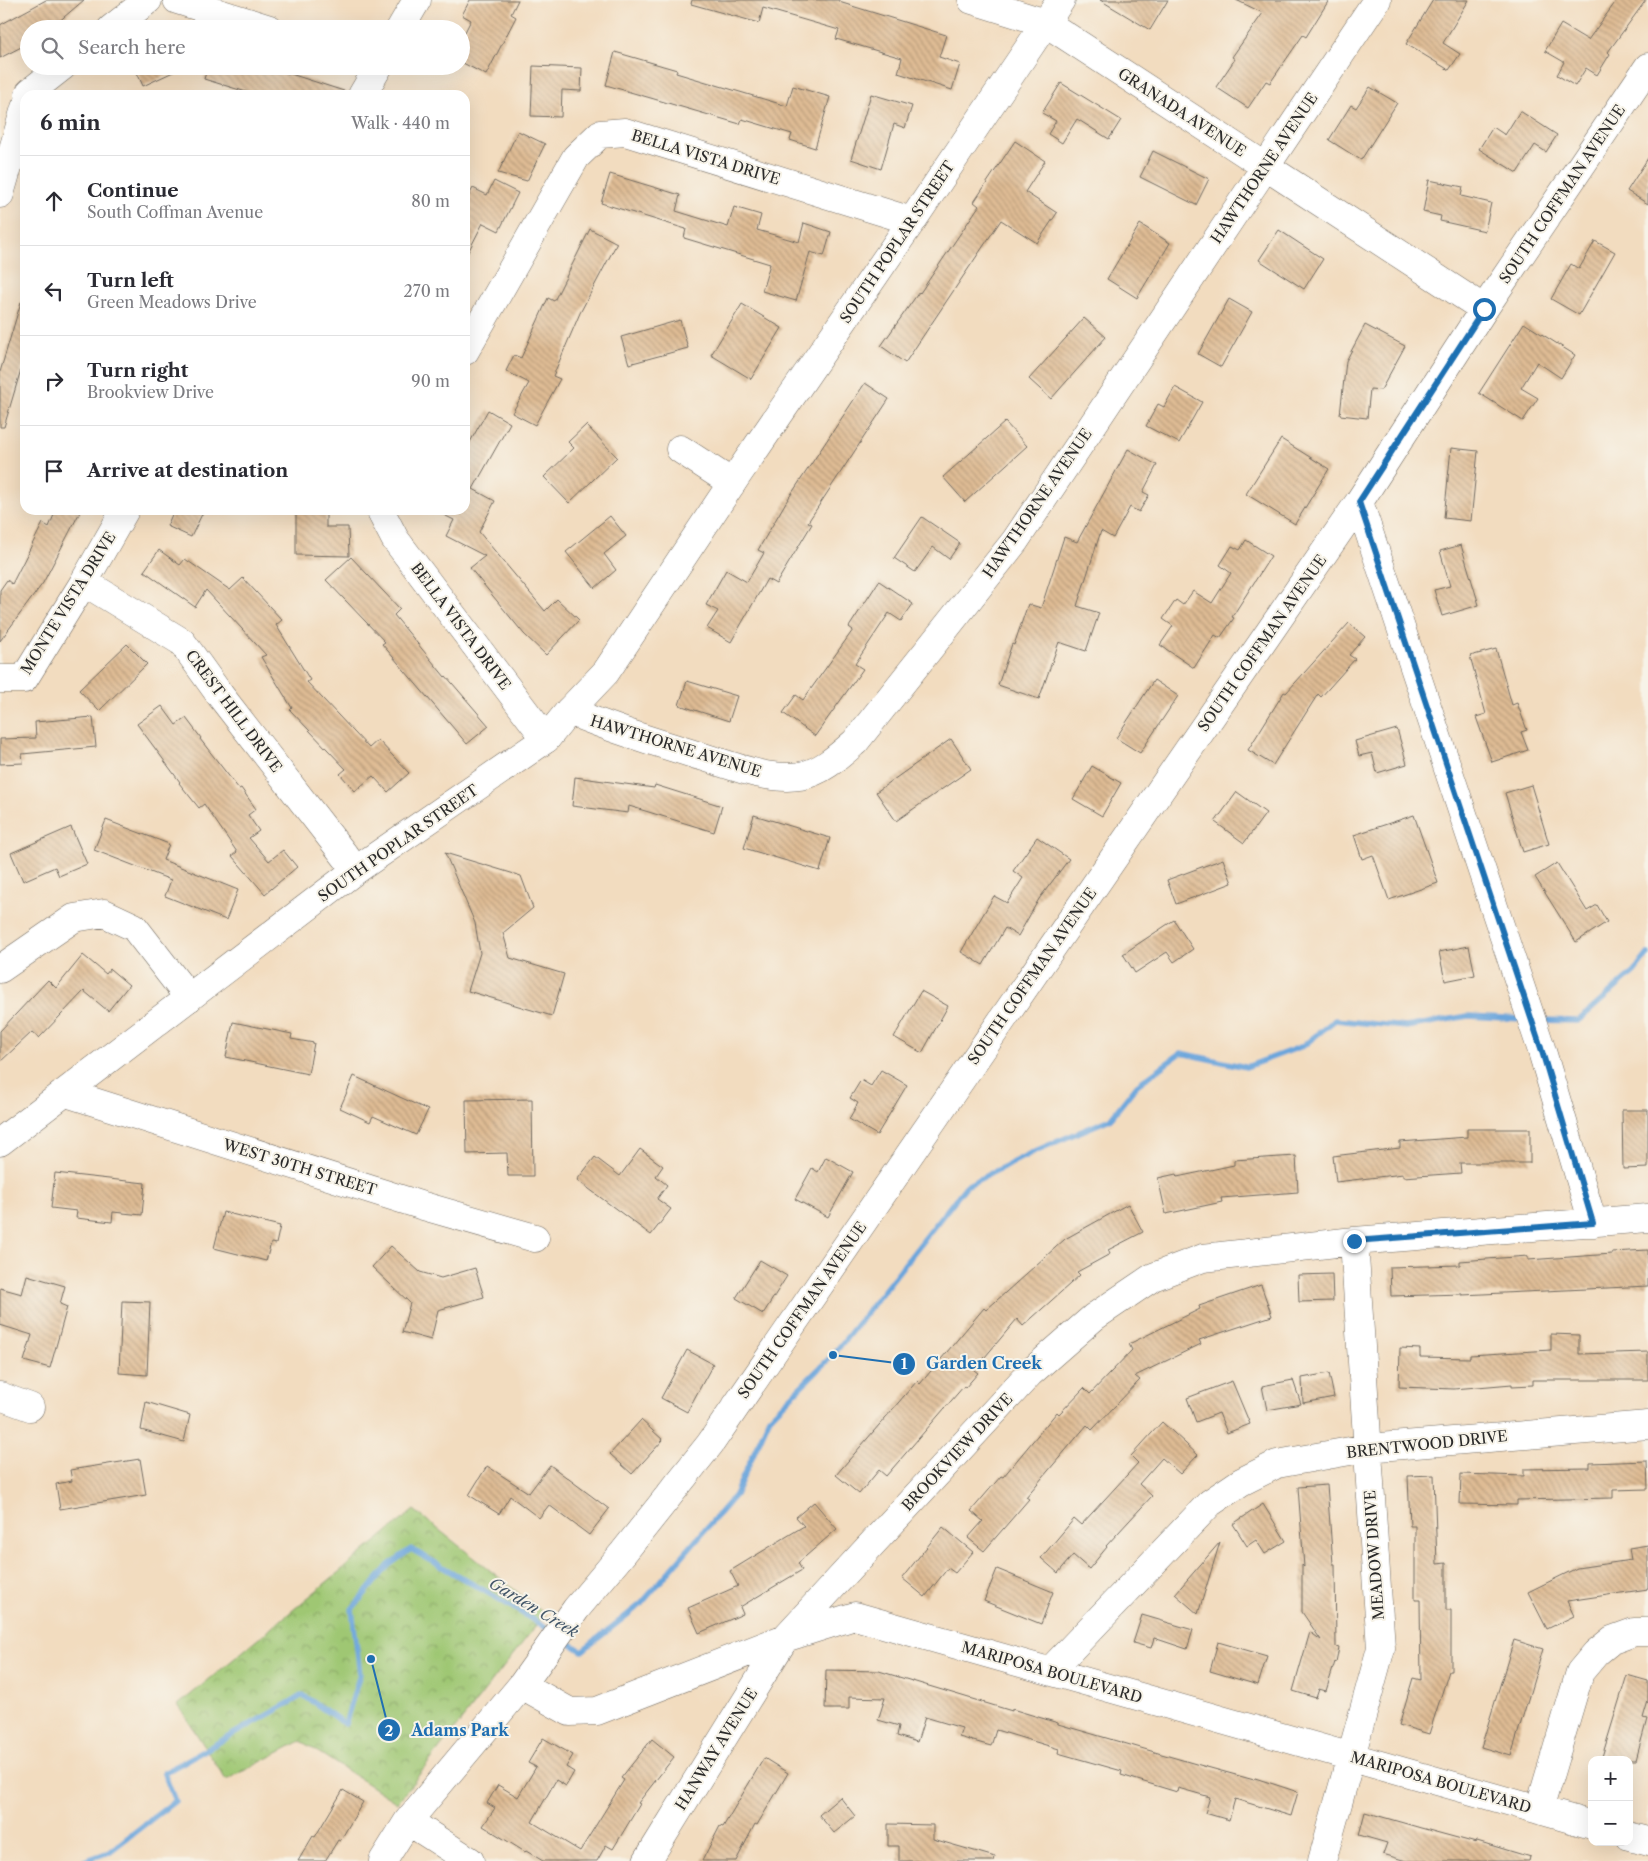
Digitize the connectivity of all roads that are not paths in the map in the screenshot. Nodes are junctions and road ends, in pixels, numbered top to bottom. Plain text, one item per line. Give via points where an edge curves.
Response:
1 (148, 0) edge
2 (177, 0) edge
3 (416, 0) edge
4 (972, 0) edge
5 (1060, 0) edge
6 (1377, 0) edge
7 (122, 20) edge
8 (241, 20) edge
9 (405, 20) edge
10 (1046, 23) junction
11 (1648, 66) edge
12 (52, 75) edge
13 (374, 75) edge
14 (33, 90) edge
15 (365, 90) edge
16 (20, 125) edge
17 (1266, 166) junction
18 (0, 194) edge
19 (912, 221) junction
20 (1484, 309) junction
21 (470, 342) edge
22 (680, 449) dead end
23 (732, 483) junction
24 (1359, 502) junction
25 (122, 515) edge
26 (383, 515) edge
27 (84, 582) junction
28 (0, 679) edge
29 (569, 711) junction
30 (546, 739) junction
31 (356, 870) junction
32 (0, 969) edge
33 (189, 998) junction
34 (66, 1093) junction
35 (0, 1142) edge
36 (1648, 1218) edge
37 (1593, 1223) junction
38 (535, 1238) dead end
39 (1354, 1241) junction
40 (0, 1396) edge
41 (30, 1407) dead end
42 (1648, 1425) edge
43 (1367, 1448) junction
44 (1648, 1632) edge
45 (784, 1638) junction
46 (1050, 1671) junction
47 (522, 1685) junction
48 (1351, 1757) junction
49 (1539, 1810) junction
50 (408, 1821) junction
51 (1588, 1824) edge
52 (1633, 1837) edge
53 (1648, 1841) edge
54 (383, 1861) edge
55 (470, 1861) edge
56 (647, 1861) edge
57 (1322, 1861) edge

1 - 7 street
2 - 8 street
3 - 9 street
4 - 10 street, GRANADA AVENUE
5 - 10 street, SOUTH POPLAR STREET
6 - 17 street, HAWTHORNE AVENUE
10 - 17 street, GRANADA AVENUE
10 - 19 street, SOUTH POPLAR STREET
11 - 20 street, SOUTH COFFMAN AVENUE
12 - 14 street
13 - 15 street
16 - 18 street
17 - 20 street, GRANADA AVENUE
17 - 29 street, HAWTHORNE AVENUE via 1015,541 855,742 826,767 803,776 770,775 609,728
19 - 21 street, BELLA VISTA DRIVE via 626,132 600,134 576,157
19 - 23 street, SOUTH POPLAR STREET
20 - 24 street, SOUTH COFFMAN AVENUE
22 - 23 street
23 - 29 street, SOUTH POPLAR STREET via 606,672
24 - 37 street via 1517,974
24 - 47 street, SOUTH COFFMAN AVENUE via 710,1444 576,1609
25 - 27 street, MONTE VISTA DRIVE
26 - 30 street, BELLA VISTA DRIVE via 395,539
27 - 28 street, MONTE VISTA DRIVE via 24,679
27 - 31 street, CREST HILL DRIVE via 182,642
29 - 30 street, SOUTH POPLAR STREET
30 - 31 street, SOUTH POPLAR STREET
31 - 33 street, SOUTH POPLAR STREET
32 - 33 street via 74,918 104,913 134,927
33 - 34 street, SOUTH POPLAR STREET
34 - 35 street, SOUTH POPLAR STREET
34 - 38 street, WEST 30TH STREET
36 - 37 street, BROOKVIEW DRIVE
37 - 39 street, BROOKVIEW DRIVE
39 - 43 street, MEADOW DRIVE
39 - 45 street, BROOKVIEW DRIVE via 1203,1258 1153,1277 1094,1317 1030,1373
40 - 41 street
42 - 43 street, BRENTWOOD DRIVE
43 - 46 street, BRENTWOOD DRIVE via 1277,1464 1241,1482 1210,1503
43 - 48 street, MEADOW DRIVE via 1381,1648
44 - 49 street via 1634,1632 1612,1640 1580,1672
45 - 46 street, MARIPOSA BOULEVARD via 855,1616
45 - 47 street, MARIPOSA BOULEVARD via 597,1711 570,1712
45 - 56 street, HANWAY AVENUE
46 - 48 street, MARIPOSA BOULEVARD
47 - 50 street, SOUTH COFFMAN AVENUE
48 - 49 street, MARIPOSA BOULEVARD
48 - 57 street, MEADOW DRIVE
49 - 51 street, MARIPOSA BOULEVARD
50 - 54 street, SOUTH COFFMAN AVENUE
50 - 55 street
52 - 53 street

